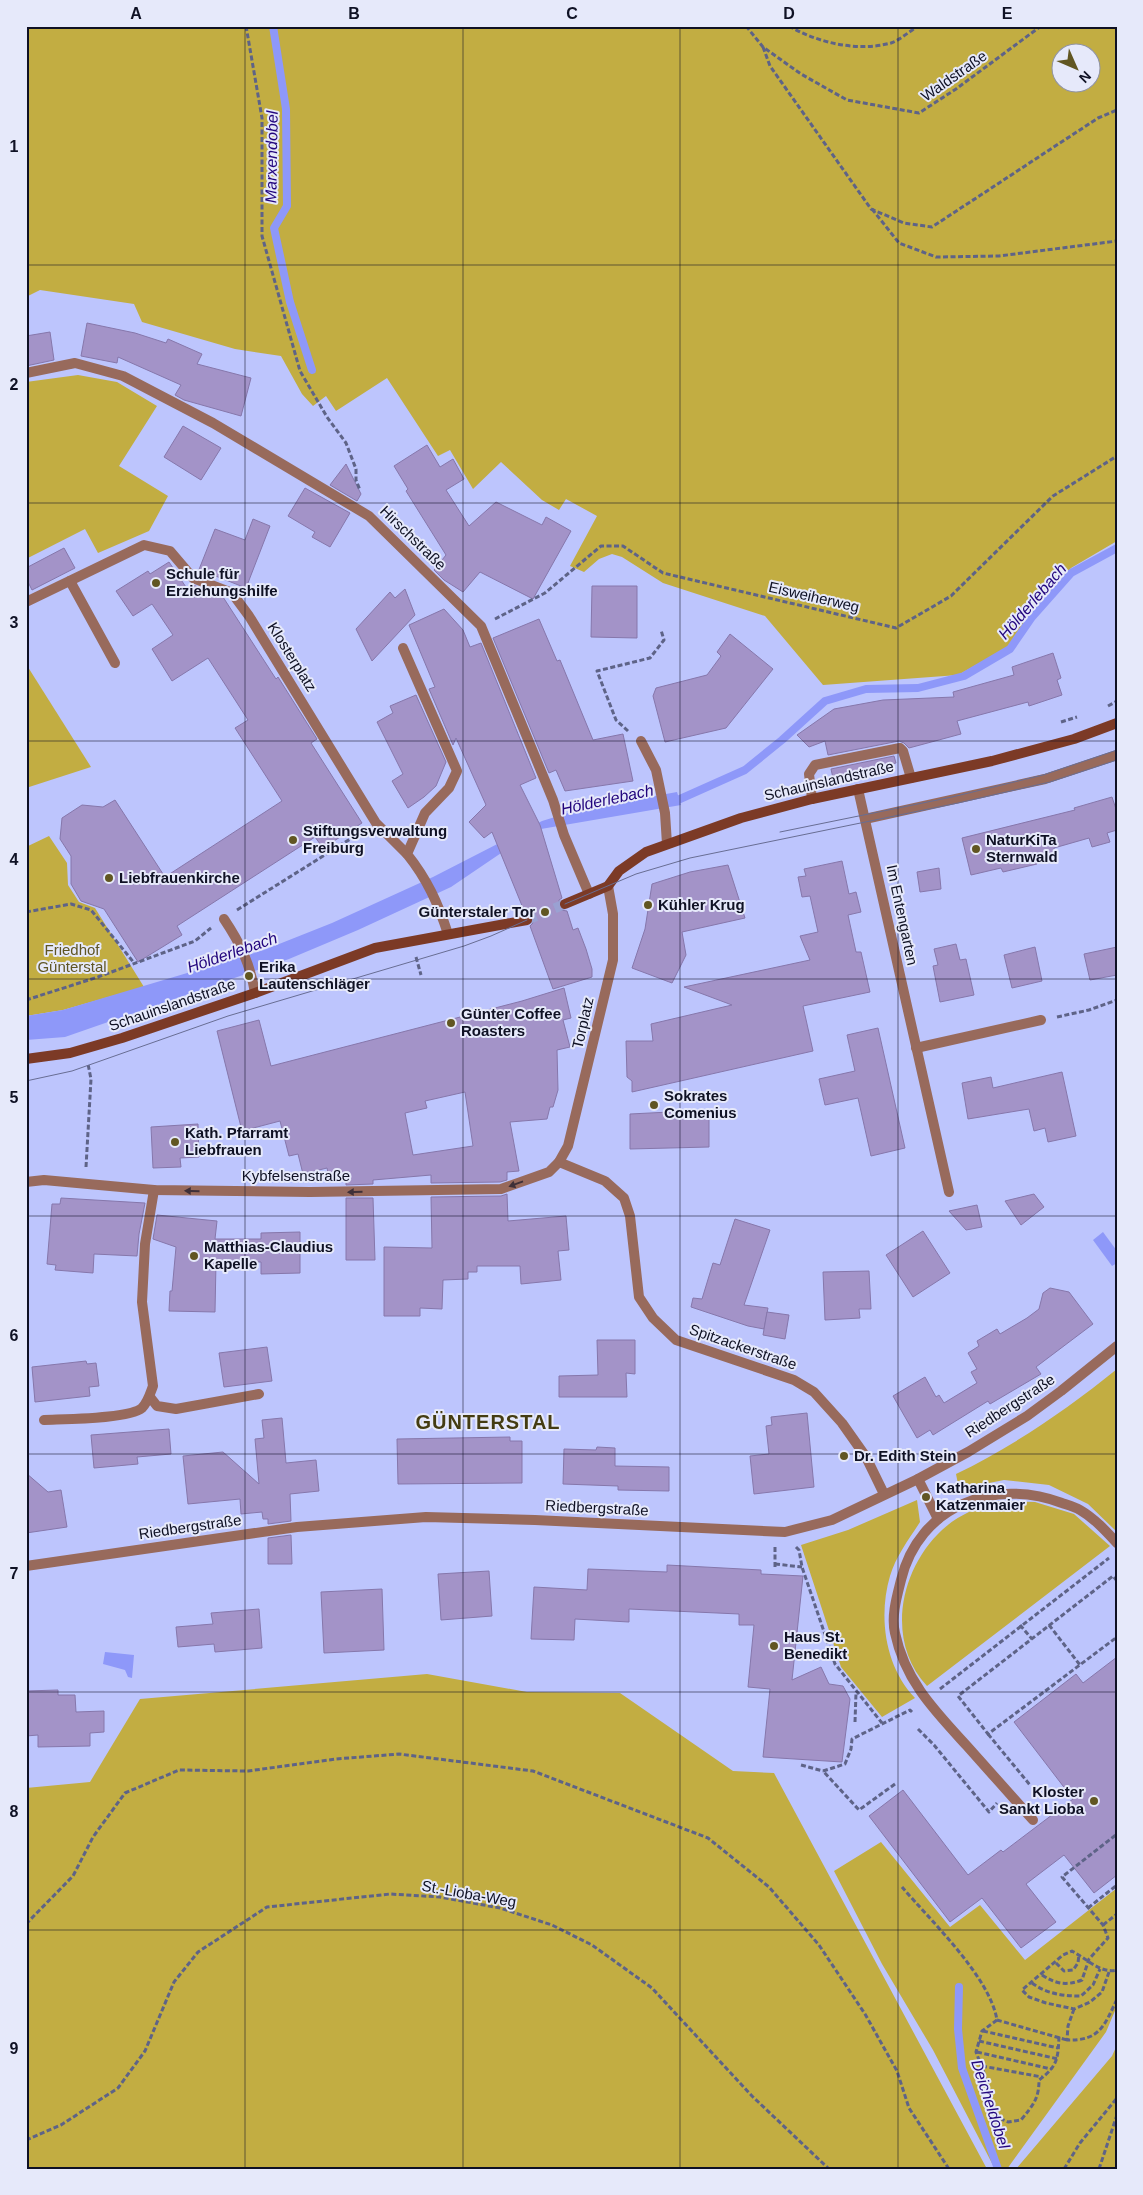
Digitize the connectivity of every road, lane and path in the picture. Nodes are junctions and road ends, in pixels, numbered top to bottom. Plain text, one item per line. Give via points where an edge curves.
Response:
1 (246, 26) edge
2 (746, 26) edge
3 (789, 26) edge
4 (918, 26) edge
5 (1041, 26) edge
6 (763, 48) junction
7 (1117, 110) edge
8 (871, 208) junction
9 (1117, 241) edge
10 (26, 373) edge
11 (1117, 456) edge
12 (369, 516) junction
13 (70, 581) junction
14 (26, 602) edge
15 (481, 626) junction
16 (661, 630) dead end
17 (403, 648) dead end
18 (115, 663) dead end
19 (1117, 723) edge
20 (630, 736) dead end
21 (641, 741) dead end
22 (1117, 755) edge
23 (912, 778) junction
24 (858, 789) junction
25 (812, 799) junction
26 (865, 819) junction
27 (376, 823) junction
28 (667, 844) junction
29 (407, 854) junction
30 (608, 886) junction
31 (589, 894) junction
32 (564, 904) tunnel mouth
33 (26, 912) edge
34 (224, 919) junction
35 (527, 920) tunnel mouth
36 (448, 934) junction
37 (135, 964) junction
38 (255, 993) junction
39 (26, 1000) edge
40 (1117, 1000) edge
41 (1041, 1020) joint
42 (916, 1048) junction
43 (86, 1049) junction
44 (26, 1059) edge
45 (88, 1160) dead end
46 (559, 1162) junction
47 (26, 1182) edge
48 (154, 1190) junction
49 (949, 1192) dead end
50 (1117, 1346) edge
51 (259, 1394) dead end
52 (150, 1397) junction
53 (44, 1420) dead end
54 (918, 1479) junction
55 (884, 1494) junction
56 (938, 1518) junction
57 (775, 1540) dead end
58 (1117, 1543) edge
59 (793, 1544) dead end
60 (1110, 1557) dead end
61 (26, 1566) edge
62 (802, 1566) junction
63 (1117, 1581) edge
64 (1020, 1625) junction
65 (1049, 1625) junction
66 (1117, 1637) edge
67 (1032, 1639) junction
68 (1080, 1664) junction
69 (856, 1693) junction
70 (926, 1700) junction
71 (915, 1714) dead end
72 (856, 1722) dead end
73 (882, 1723) junction
74 (918, 1729) dead end
75 (988, 1734) junction
76 (802, 1765) dead end
77 (824, 1771) junction
78 (895, 1784) dead end
79 (1030, 1785) dead end
80 (1008, 1792) junction
81 (1033, 1820) dead end
82 (1117, 1834) edge
83 (1117, 1886) edge
84 (902, 1887) dead end
85 (1088, 1908) junction
86 (1117, 1914) edge
87 (26, 1924) edge
88 (1103, 1925) junction
89 (1078, 1954) junction
90 (1088, 1959) junction
91 (1056, 1963) junction
92 (1100, 1968) junction
93 (1117, 1970) edge
94 (1109, 1972) junction
95 (1042, 1975) junction
96 (1032, 1983) junction
97 (1117, 2000) edge
98 (1074, 2009) junction
99 (997, 2020) junction
100 (982, 2031) junction
101 (1059, 2036) junction
102 (1067, 2040) junction
103 (979, 2041) junction
104 (1058, 2048) junction
105 (976, 2052) junction
106 (1058, 2059) junction
107 (982, 2066) junction
108 (1052, 2069) junction
109 (1043, 2077) junction
110 (1117, 2098) edge
111 (1117, 2115) edge
112 (26, 2140) edge
113 (829, 2169) edge
114 (948, 2169) edge
115 (1064, 2169) edge
116 (1099, 2169) edge

1 - 12 path via 262,118 262,236 300,370 346,443
2 - 6 path, Waldstraße
3 - 4 path via 808,37 857,47 892,43
5 - 6 path, Waldstraße via 919,113 847,100
6 - 8 path via 770,66
7 - 8 path via 1098,118 932,227 904,223
8 - 9 path via 899,242 936,257 999,256
10 - 12 street, Hirschstraße via 75,364 123,376 213,423
11 - 15 path, Eisweiherweg via 1053,496 951,596 896,628 663,573 623,546 601,546 545,593
12 - 15 street, Hirschstraße
13 - 14 street, Klosterplatz
13 - 18 street
13 - 27 street, Klosterplatz via 144,545 170,551 193,578 232,593
15 - 31 street, Hirschstraße
16 - 20 path via 664,640 650,658 598,671 616,720
17 - 29 street via 457,771 450,788 425,813
19 - 23 main road, Schauinslandstraße via 1074,739 1001,759
21 - 28 street via 656,770 665,813
22 - 26 street via 1045,779
23 - 24 main road, Schauinslandstraße
23 - 25 street via 904,751 900,748 829,762 815,765 809,774
24 - 25 main road, Schauinslandstraße
24 - 26 street, Im Entengarten
25 - 28 main road, Schauinslandstraße via 750,815
26 - 42 street, Im Entengarten
27 - 29 street, Klosterplatz
27 - 34 path
28 - 30 main road, Schauinslandstraße via 629,863
29 - 36 street, Klosterplatz via 437,901
30 - 31 main road, Schauinslandstraße
30 - 46 street, Torplatz via 613,914 613,960 576,1120
31 - 32 main road, Schauinslandstraße
33 - 37 path via 71,904 92,910
34 - 37 path via 195,941
34 - 38 street via 241,946
35 - 36 main road, Schauinslandstraße
36 - 38 main road, Schauinslandstraße via 375,948
37 - 39 path
38 - 43 main road, Schauinslandstraße
40 - 41 path via 1089,1010
41 - 42 street
42 - 49 street, Im Entengarten
43 - 44 main road, Schauinslandstraße
43 - 45 path via 91,1080
46 -> 48 street, Kybfelsenstraße via 549,1172 501,1189
46 - 55 street, Spitzackerstraße via 605,1181 624,1198 630,1216 639,1297 652,1318 676,1340 794,1380 814,1392 866,1457
47 - 48 street, Kybfelsenstraße via 52,1180
48 - 52 street via 142,1302 152,1386
50 - 54 street, Riedbergstraße via 1027,1416
51 - 52 street via 176,1409 157,1406
52 - 53 street via 142,1408 128,1414
54 - 55 street, Riedbergstraße
54 - 56 street
55 - 61 street, Riedbergstraße via 832,1520 785,1532 426,1517 298,1527
56 - 58 street via 968,1501 990,1494 1043,1495 1080,1510
56 - 70 street via 912,1552 903,1570 894,1631 904,1663
57 - 62 path via 775,1566
59 - 62 path via 799,1550
60 - 64 path
62 - 69 path via 835,1664
63 - 65 path via 1113,1576
64 - 67 path
64 - 70 path
65 - 67 path
65 - 68 path
66 - 68 path
67 - 75 path via 958,1696
68 - 75 path
69 - 72 path
69 - 73 path
70 - 80 street
71 - 73 path via 910,1710
73 - 77 path via 852,1739 845,1764
74 - 80 path via 989,1812
75 - 79 path
76 - 77 path
77 - 78 path via 859,1810
80 - 81 street
82 - 85 path via 1062,1877
83 - 85 path
84 - 99 path via 977,1974 995,2006
85 - 88 path
86 - 88 path
87 - 114 path via 73,1876 93,1837 126,1793 179,1770 248,1771 399,1754 533,1771 708,1838 769,1887 819,1945 865,2014 897,2071 909,2108
88 - 90 path via 1108,1938
89 - 90 path
89 - 91 path via 1072,1951
89 - 91 path via 1078,1963 1073,1970 1064,1971
90 - 92 path
90 - 95 path via 1082,1980 1069,1984 1051,1981
91 - 95 path
92 - 94 path
92 - 96 path via 1093,1985 1082,1996 1060,1996
93 - 94 path
94 - 98 path via 1102,1992
95 - 96 path
96 - 98 path via 1022,1990 1029,1997
97 - 102 path via 1100,2030 1085,2040
98 - 102 path
99 - 100 path
99 - 101 path
100 - 103 path
100 - 104 path
101 - 102 path
101 - 104 path
103 - 105 path
103 - 106 path
104 - 106 path
105 - 107 path
105 - 108 path
106 - 108 path
107 - 109 path
107 - 109 path via 990,2104 997,2118 1008,2122 1021,2120 1034,2105 1039,2080
108 - 109 path
110 - 115 path via 1080,2143
111 - 116 path
112 - 113 path, St.-Lioba-Weg via 61,2125 118,2088 145,2050 174,1982 198,1952 267,1907 390,1894 440,1897 500,1908 552,1925 592,1945 652,1988 752,2096

